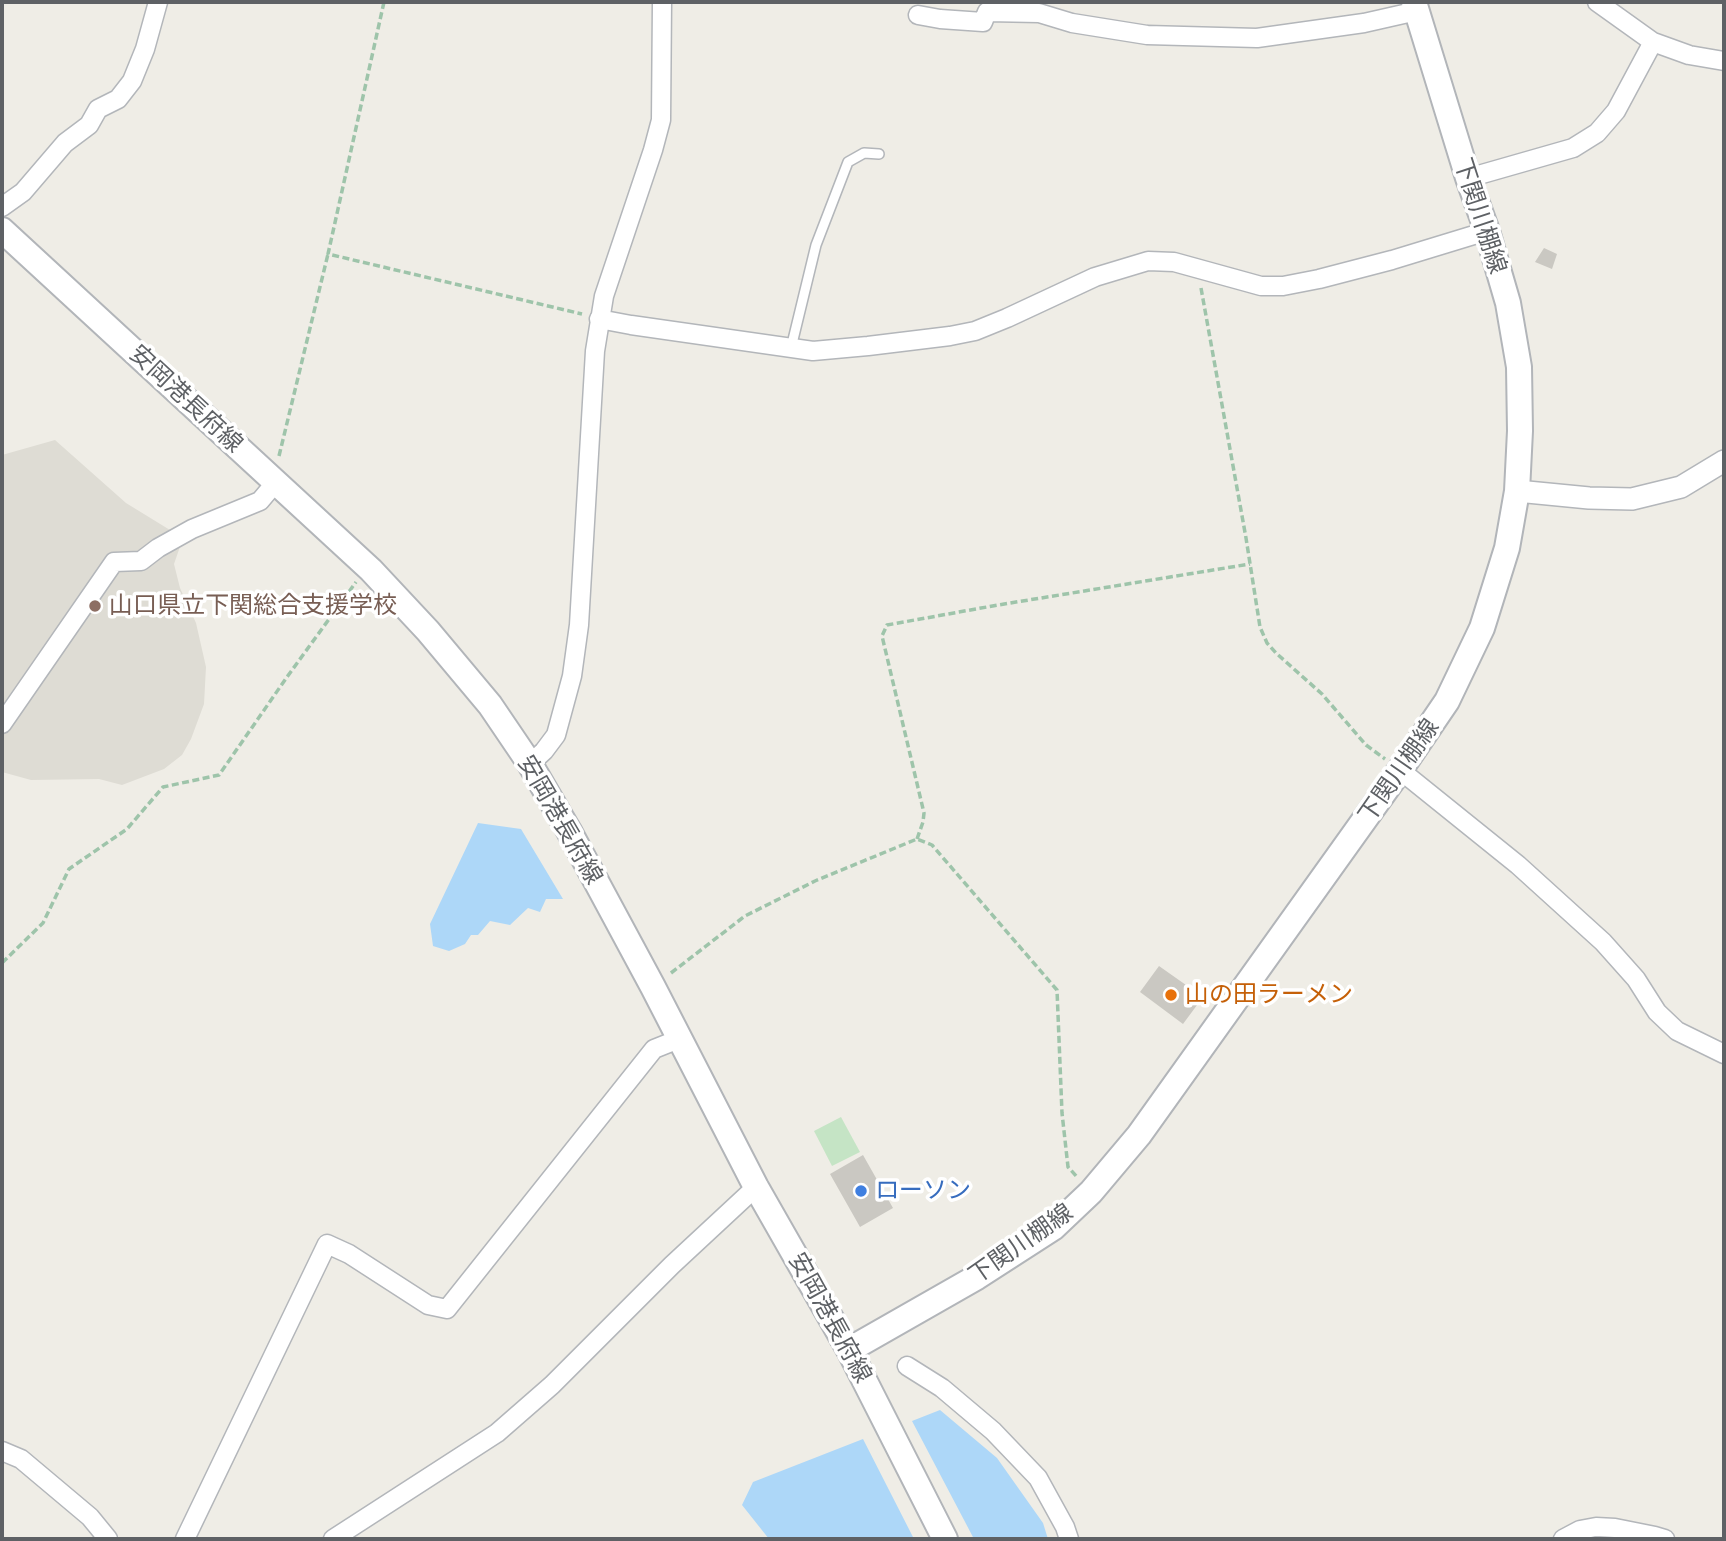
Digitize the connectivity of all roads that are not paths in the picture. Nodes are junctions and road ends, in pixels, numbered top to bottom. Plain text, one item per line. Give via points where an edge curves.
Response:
1 (158, 2) edge
2 (662, 2) edge
3 (1597, 2) edge
4 (1415, 6) edge
5 (918, 15) dead end
6 (1653, 43) junction
7 (1724, 61) edge
8 (879, 154) dead end
9 (1468, 178) junction
10 (2, 207) edge
11 (2, 230) edge
12 (1487, 231) junction
13 (599, 318) junction
14 (790, 348) junction
15 (1724, 461) edge
16 (274, 480) junction
17 (1517, 491) junction
18 (2, 724) edge
19 (530, 764) junction
20 (1400, 770) junction
21 (679, 1039) junction
22 (1724, 1054) edge
23 (756, 1187) junction
24 (849, 1350) junction
25 (907, 1366) dead end
26 (2, 1451) edge
27 (108, 1539) edge
28 (185, 1539) edge
29 (333, 1539) edge
30 (945, 1539) edge
31 (1069, 1539) edge
32 (1563, 1539) edge
33 (1665, 1539) edge

1 - 10 street via 132,81 118,99 98,109 89,125 65,143 23,192
2 - 13 street via 661,120
3 - 6 street
4 - 5 street via 1364,23 1257,38 1147,36 1039,13 987,12 983,22
4 - 9 main road, 下関川棚線
6 - 7 street
6 - 9 street via 1616,111 1597,133 1573,148
8 - 14 lane via 864,153 848,162 816,244
9 - 12 main road, 下関川棚線
11 - 16 main road, 安岡港長府線
12 - 14 street via 1283,286 1261,286 1174,261 1148,261 1095,277 975,331 814,351
12 - 17 main road, 下関川棚線 via 1508,303 1519,368
13 - 14 street
13 - 19 street via 572,676 556,735
15 - 17 street via 1681,487 1632,499
16 - 18 street via 260,501 191,529 141,561 114,562
16 - 19 main road, 安岡港長府線 via 371,570 428,631 490,705
17 - 20 main road, 下関川棚線 via 1507,548 1482,628 1447,701
19 - 21 main road, 安岡港長府線
20 - 22 street via 1518,865 1603,942 1677,1031
20 - 24 main road, 下関川棚線 via 1139,1135 1091,1192 1053,1228
21 - 23 main road, 安岡港長府線
21 - 28 street via 654,1049 447,1308 428,1305 327,1244
23 - 24 main road, 安岡港長府線
23 - 29 street via 497,1433
24 - 30 main road, 安岡港長府線
25 - 31 street via 942,1388 993,1431 1038,1478
26 - 27 street via 21,1459 90,1517
32 - 33 street via 1596,1527

